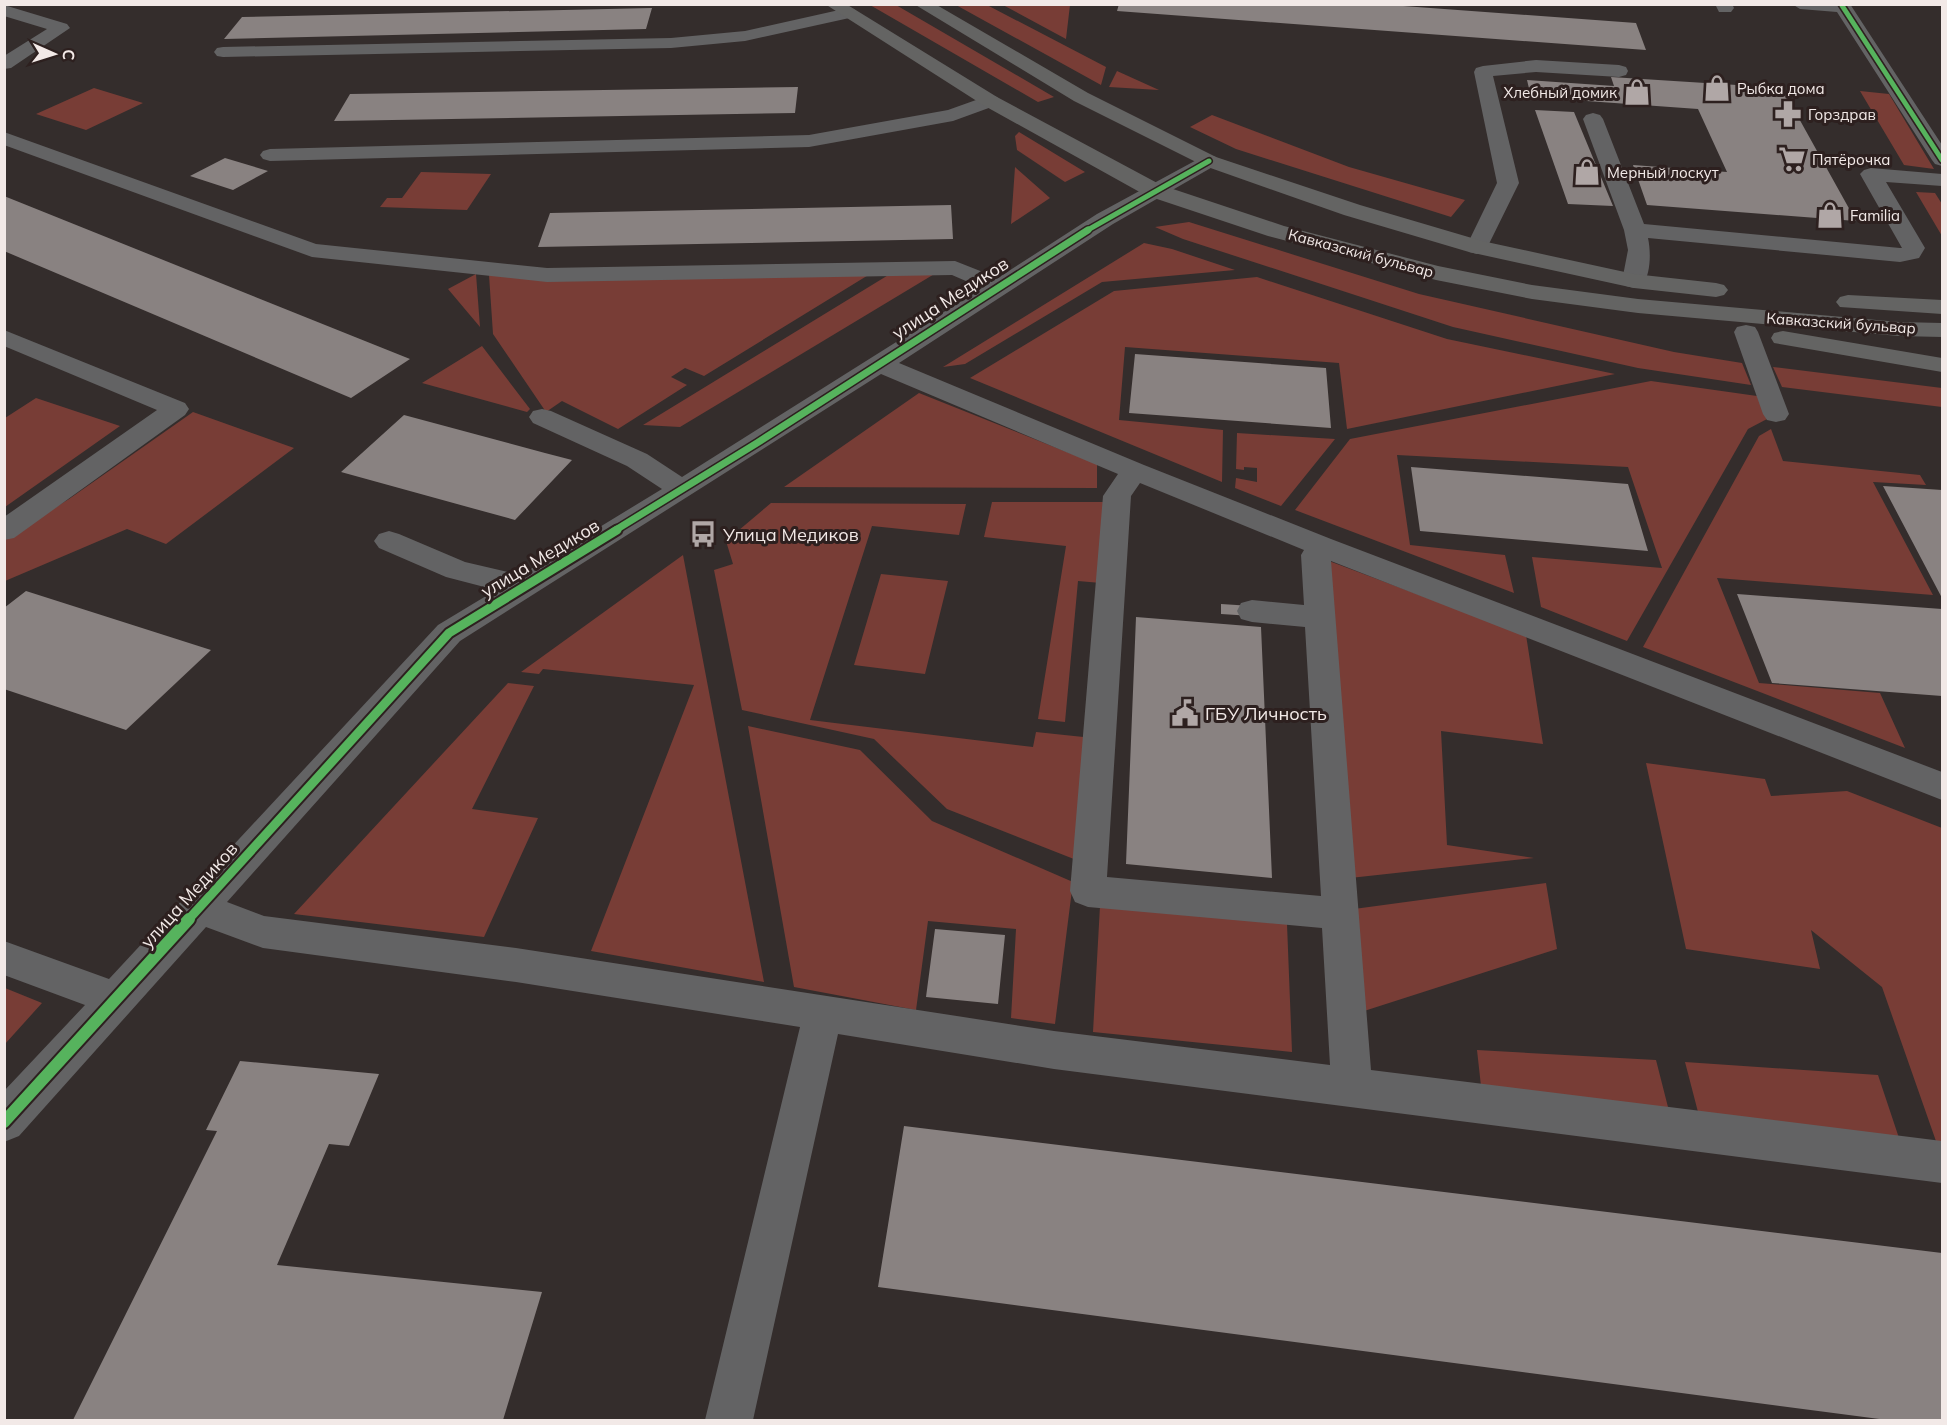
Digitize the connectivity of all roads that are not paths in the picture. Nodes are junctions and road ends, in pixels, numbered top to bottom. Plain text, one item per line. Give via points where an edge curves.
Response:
1 (922, 4) edge
2 (1800, 4) edge
3 (1841, 6) edge
4 (840, 9) edge
5 (4, 10) edge
6 (224, 52) dead end
7 (4, 64) edge
8 (1619, 71) dead end
9 (990, 101) junction
10 (1593, 119) dead end
11 (4, 138) edge
12 (270, 155) dead end
13 (1942, 160) edge
14 (1209, 161) junction
15 (1942, 180) edge
16 (1153, 190) junction
17 (1635, 230) junction
18 (1477, 247) junction
19 (1634, 281) junction
20 (998, 286) junction
21 (1734, 292) dead end
22 (1823, 300) dead end
23 (1638, 306) junction
24 (1942, 307) edge
25 (1942, 330) edge
26 (1746, 332) junction
27 (16, 341) edge
28 (4, 359) edge
29 (879, 364) junction
30 (1942, 365) edge
31 (1776, 414) dead end
32 (542, 417) dead end
33 (1134, 471) junction
34 (682, 489) junction
35 (4, 531) edge
36 (390, 541) dead end
37 (1321, 546) junction
38 (524, 586) junction
39 (1252, 611) dead end
40 (1321, 617) junction
41 (1942, 786) edge
42 (200, 908) junction
43 (1340, 914) junction
44 (4, 958) edge
45 (116, 999) junction
46 (823, 1013) junction
47 (1352, 1088) junction
48 (4, 1122) edge
49 (1942, 1161) edge
50 (729, 1420) edge

1 - 14 main road via 1081,97
2 - 3 street
3 - 13 street
4 - 6 street via 745,36 671,43
4 - 9 main road, Кавказский бульвар
5 - 7 street via 61,28
8 - 18 street via 1536,66 1483,72 1508,183
9 - 12 street via 953,115 809,141
9 - 16 main road, Кавказский бульвар
10 - 17 street
11 - 20 street via 312,250 547,274 955,268
14 - 16 street, улица Медиков
14 - 18 main road
15 - 17 street via 1870,174 1914,248 1911,253 1900,255
16 - 20 street, улица Медиков
16 - 23 main road, Кавказский бульвар via 1276,231 1436,273 1532,292
17 - 19 street via 1639,250
18 - 19 main road
19 - 21 main road
20 - 29 street, улица Медиков
22 - 24 main road, Кавказский бульвар
23 - 25 main road, Кавказский бульвар
23 - 26 main road
26 - 30 main road
26 - 31 street
27 - 28 street
27 - 35 street via 176,409
29 - 33 street
29 - 34 street, улица Медиков
32 - 34 street via 637,460
33 - 37 street
33 - 43 street via 1117,496 1088,891
34 - 38 street, улица Медиков
36 - 38 street via 457,570
37 - 40 street via 1316,555
37 - 41 street
38 - 42 street, улица Медиков via 449,633
39 - 40 street
40 - 43 street
42 - 45 street, улица Медиков
42 - 46 street via 263,932 520,954
43 - 47 street
44 - 45 street
45 - 48 street, улица Медиков
46 - 47 street via 1054,1050
46 - 50 street
47 - 49 street

